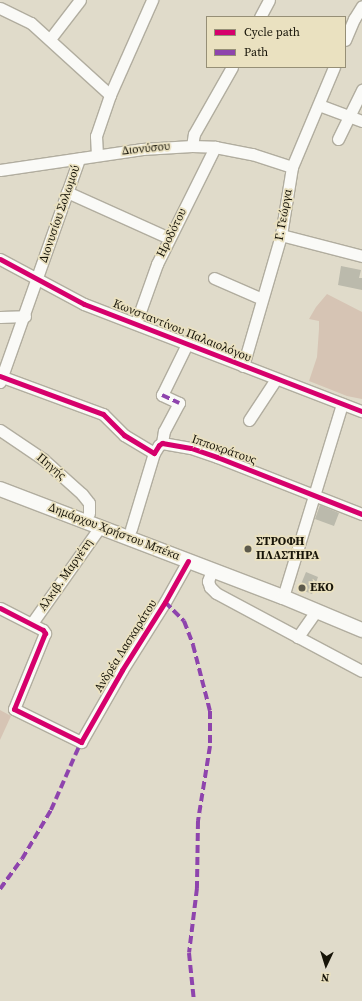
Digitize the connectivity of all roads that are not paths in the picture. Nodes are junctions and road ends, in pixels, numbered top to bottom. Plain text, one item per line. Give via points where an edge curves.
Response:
1 (80, 0) edge
2 (152, 0) edge
3 (269, 0) edge
4 (362, 6) edge
5 (1, 9) edge
6 (261, 16) edge
7 (346, 38) edge
8 (50, 39) junction
9 (231, 68) edge
10 (334, 68) edge
11 (362, 90) edge
12 (110, 95) junction
13 (319, 105) junction
14 (348, 115) junction
15 (362, 121) edge
16 (338, 139) dead end
17 (192, 146) junction
18 (215, 146) junction
19 (98, 154) junction
20 (79, 159) junction
21 (292, 167) junction
22 (0, 170) edge
23 (67, 192) junction
24 (281, 235) junction
25 (169, 238) junction
26 (362, 256) edge
27 (0, 259) edge
28 (214, 278) dead end
29 (37, 279) junction
30 (262, 299) junction
31 (25, 316) junction
32 (0, 317) edge
33 (136, 323) junction
34 (187, 344) junction
35 (243, 366) junction
36 (1, 378) edge
37 (276, 379) junction
38 (342, 404) junction
39 (362, 412) edge
40 (249, 420) dead end
41 (0, 430) edge
42 (162, 443) junction
43 (154, 453) junction
44 (0, 479) edge
45 (0, 488) edge
46 (314, 495) junction
47 (88, 513) junction
48 (362, 514) edge
49 (100, 527) junction
50 (131, 529) junction
51 (188, 561) junction
52 (212, 570) junction
53 (284, 593) junction
54 (0, 608) edge
55 (316, 611) junction
56 (362, 620) edge
57 (32, 623) junction
58 (362, 630) edge
59 (298, 637) junction
60 (362, 671) edge

1 - 8 street
2 - 12 street
3 - 6 street
4 - 7 street
5 - 8 street via 31,23
8 - 12 street
9 - 17 street via 194,134
10 - 13 street, Γ. Γεώργα
11 - 14 street
12 - 19 street via 96,136
13 - 14 street
13 - 21 street, Γ. Γεώργα
14 - 15 street
14 - 16 street
17 - 18 street, Διονύσου
17 - 19 street, Διονύσου via 168,146
18 - 21 street, Διονύσου via 252,154
18 - 25 street, Ηροδότου
19 - 20 street, Διονύσου
20 - 22 street, Διονύσου
20 - 23 street, Διονυσίου Σολωμού
21 - 24 street, Γ. Γεώργα
23 - 25 street
23 - 29 street, Διονυσίου Σολωμού
24 - 26 street
24 - 30 street, Γ. Γεώργα
25 - 33 street, Ηροδότου
27 - 29 street, Κωνσταντίνου Παλαιολόγου
28 - 30 street
29 - 31 street, Διονυσίου Σολωμού
29 - 33 street, Κωνσταντίνου Παλαιολόγου via 84,304
30 - 35 street, Γ. Γεώργα
31 - 32 street
31 - 36 street, Διονυσίου Σολωμού
33 - 34 street, Κωνσταντίνου Παλαιολόγου
34 - 35 street, Κωνσταντίνου Παλαιολόγου
34 - 42 street via 162,395 179,403 164,431
35 - 37 street, Κωνσταντίνου Παλαιολόγου
36 - 43 street via 103,414 124,435
37 - 38 street, Κωνσταντίνου Παλαιολόγου
37 - 40 street
38 - 39 street, Κωνσταντίνου Παλαιολόγου
38 - 46 street
41 - 47 street, Πηγής via 44,459 82,494 89,503
42 - 43 street
42 - 46 street, Ιπποκράτους via 204,452
43 - 50 street
44 - 47 main road, Δημάρχου Χρήστου Μπέκα
45 - 49 main road, Δημάρχου Χρήστου Μπέκα
46 - 48 street, Ιπποκράτους
46 - 53 street
47 - 50 main road, Δημάρχου Χρήστου Μπέκα
49 - 51 main road, Δημάρχου Χρήστου Μπέκα
49 - 57 street, Αλκιβ. Μαργέτη
50 - 53 main road, Δημάρχου Χρήστου Μπέκα
51 - 52 main road, Δημάρχου Χρήστου Μπέκα
51 - 57 street, Ανδρέα Λασκαράτου via 81,742 14,709 45,637 43,630
52 - 53 main road, Δημάρχου Χρήστου Μπέκα
52 - 59 street via 208,581 216,593
53 - 55 main road, Δημάρχου Χρήστου Μπέκα
53 - 56 main road, Δημάρχου Χρήστου Μπέκα
54 - 57 street
55 - 58 main road, Δημάρχου Χρήστου Μπέκα
55 - 59 street
59 - 60 street

